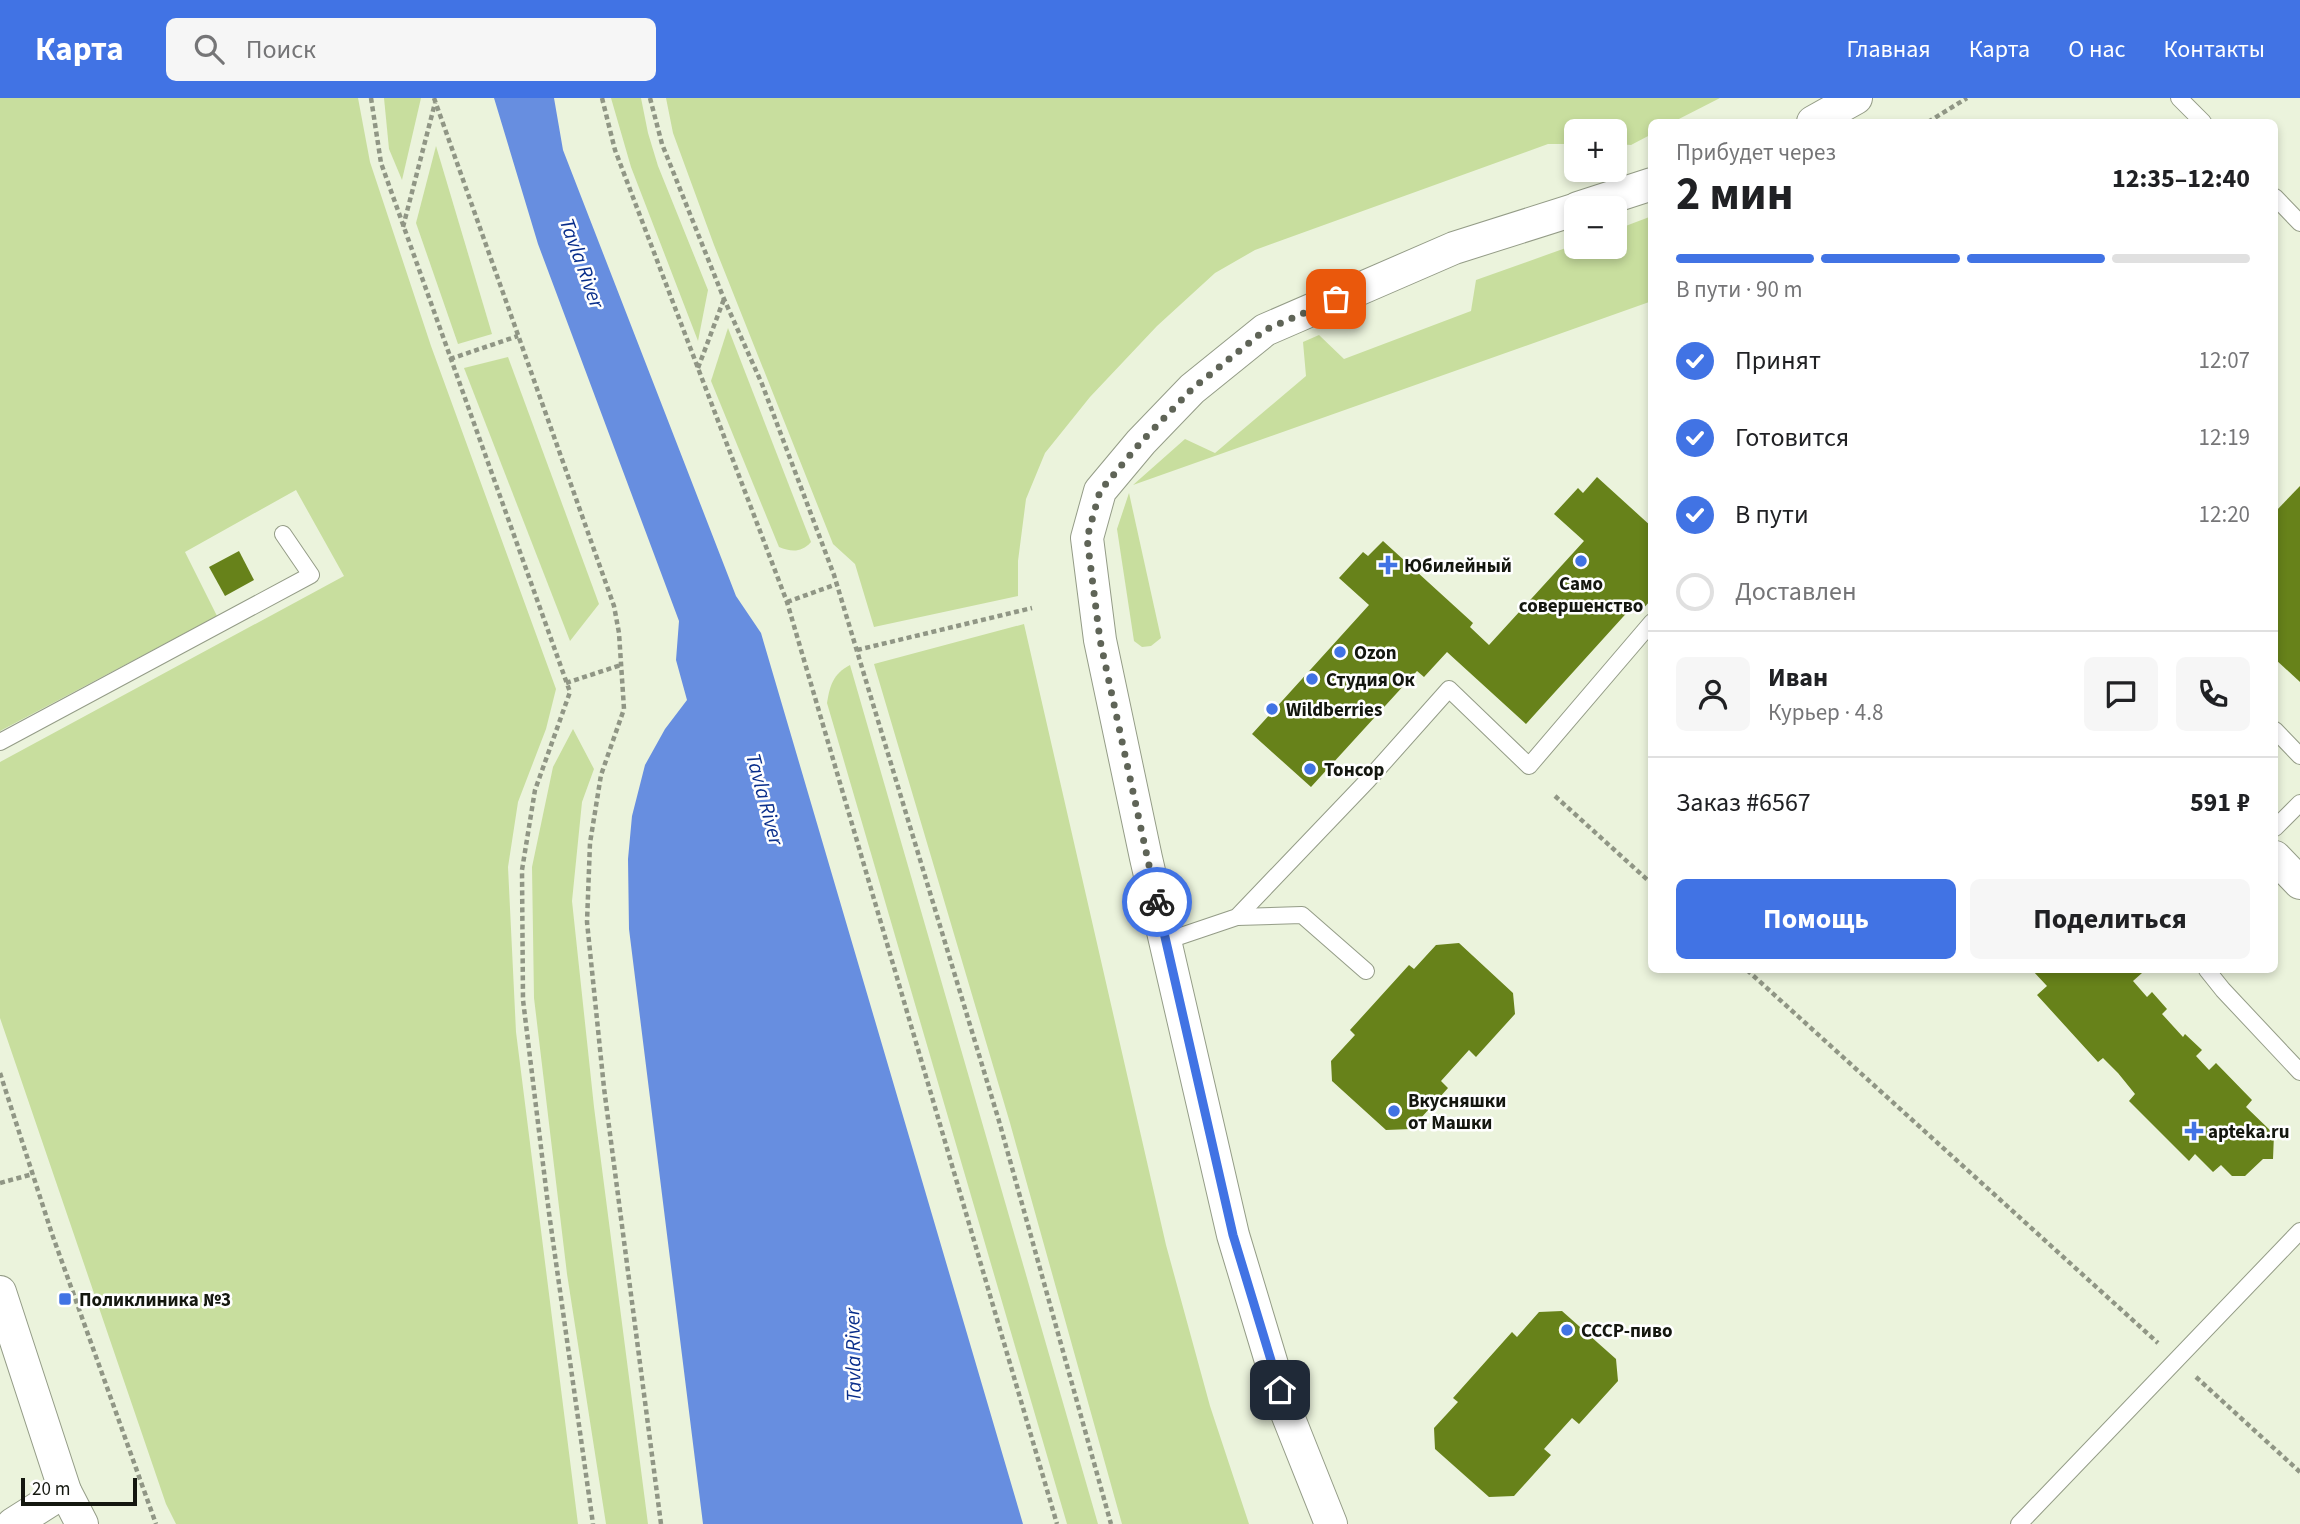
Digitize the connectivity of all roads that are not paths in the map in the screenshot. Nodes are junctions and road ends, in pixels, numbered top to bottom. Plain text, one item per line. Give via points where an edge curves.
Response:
1 (1856, 98) edge
2 (2179, 98) edge
3 (1818, 119) edge
4 (2200, 119) edge
5 (1648, 185) edge
6 (1614, 196) edge
7 (2278, 200) edge
8 (1564, 212) edge
9 (2300, 223) edge
10 (283, 534) dead end
11 (1648, 627) edge
12 (2278, 733) edge
13 (0, 742) edge
14 (2300, 756) edge
15 (2300, 803) edge
16 (2278, 825) edge
17 (2278, 860) edge
18 (2300, 883) edge
19 (1237, 917) junction
20 (1166, 941) junction
21 (1366, 971) dead end
22 (2209, 973) edge
23 (2300, 1072) edge
24 (2300, 1231) edge
25 (0, 1292) edge
26 (65, 1491) junction
27 (13, 1524) edge
28 (82, 1524) edge
29 (1331, 1524) edge
30 (2019, 1524) edge

1 - 3 street
2 - 4 lane
5 - 6 street
7 - 9 lane
8 - 20 street via 1454,248 1265,330 1192,389 1100,491 1087,538 1100,640
10 - 13 lane via 310,575
11 - 19 lane via 1529,766 1449,688
12 - 14 lane
15 - 16 lane
17 - 18 street
19 - 20 lane
19 - 21 lane via 1302,915
20 - 29 street via 1233,1235 1286,1411
22 - 23 lane
24 - 30 lane
25 - 26 street
26 - 27 street
26 - 28 street

